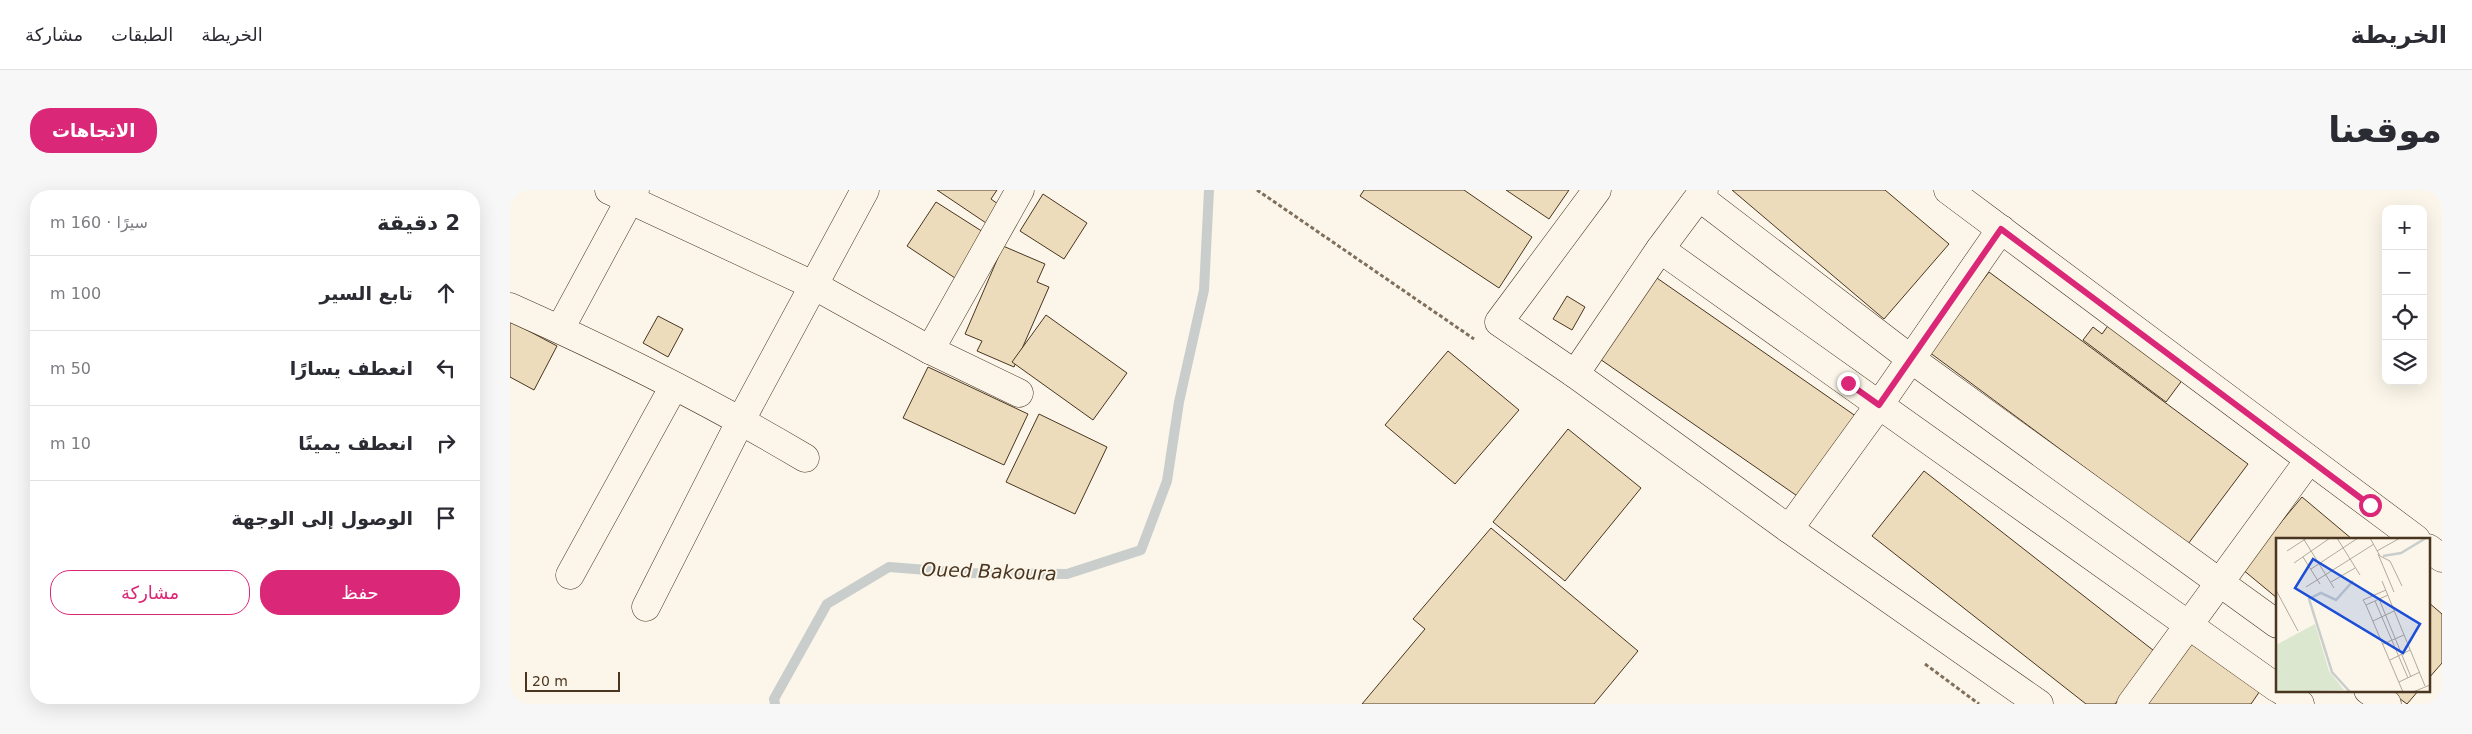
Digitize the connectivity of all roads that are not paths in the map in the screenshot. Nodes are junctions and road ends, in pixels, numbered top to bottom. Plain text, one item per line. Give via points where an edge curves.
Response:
1 (865, 190) edge
2 (1020, 190) edge
3 (1597, 190) edge
4 (1948, 190) edge
5 (624, 194) edge
6 (1701, 194) edge
7 (2001, 229) junction
8 (1660, 249) junction
9 (815, 286) junction
10 (510, 307) edge
11 (560, 329) junction
12 (930, 350) junction
13 (1911, 360) junction
14 (1575, 374) junction
15 (674, 386) junction
16 (1019, 393) dead end
17 (1879, 405) junction
18 (741, 420) junction
19 (806, 458) dead end
20 (2309, 460) junction
21 (1789, 529) junction
22 (2415, 538) edge
23 (2430, 549) edge
24 (2442, 558) edge
25 (570, 575) dead end
26 (2220, 583) junction
27 (646, 607) dead end
28 (2276, 623) edge
29 (2189, 625) junction
30 (2276, 687) edge
31 (2284, 692) edge
32 (2371, 692) edge
33 (2038, 704) edge
34 (2131, 704) edge
35 (2300, 704) edge
36 (2387, 704) edge

1 - 9 street
2 - 12 street
3 - 14 street via 1499,322
4 - 7 street
5 - 9 street
5 - 11 street
6 - 8 street
6 - 13 street
7 - 13 street
7 - 20 street
8 - 14 street
8 - 17 street
9 - 12 street
9 - 18 street
10 - 11 street
11 - 15 street
12 - 16 street
13 - 17 street
13 - 26 street
14 - 21 street
15 - 18 street
15 - 25 street
17 - 21 street
17 - 29 street
18 - 19 street
18 - 27 street
20 - 22 street
20 - 26 street
21 - 33 street
23 - 24 street
26 - 28 street
26 - 29 street
29 - 30 street
29 - 34 street
31 - 35 street
32 - 36 street

